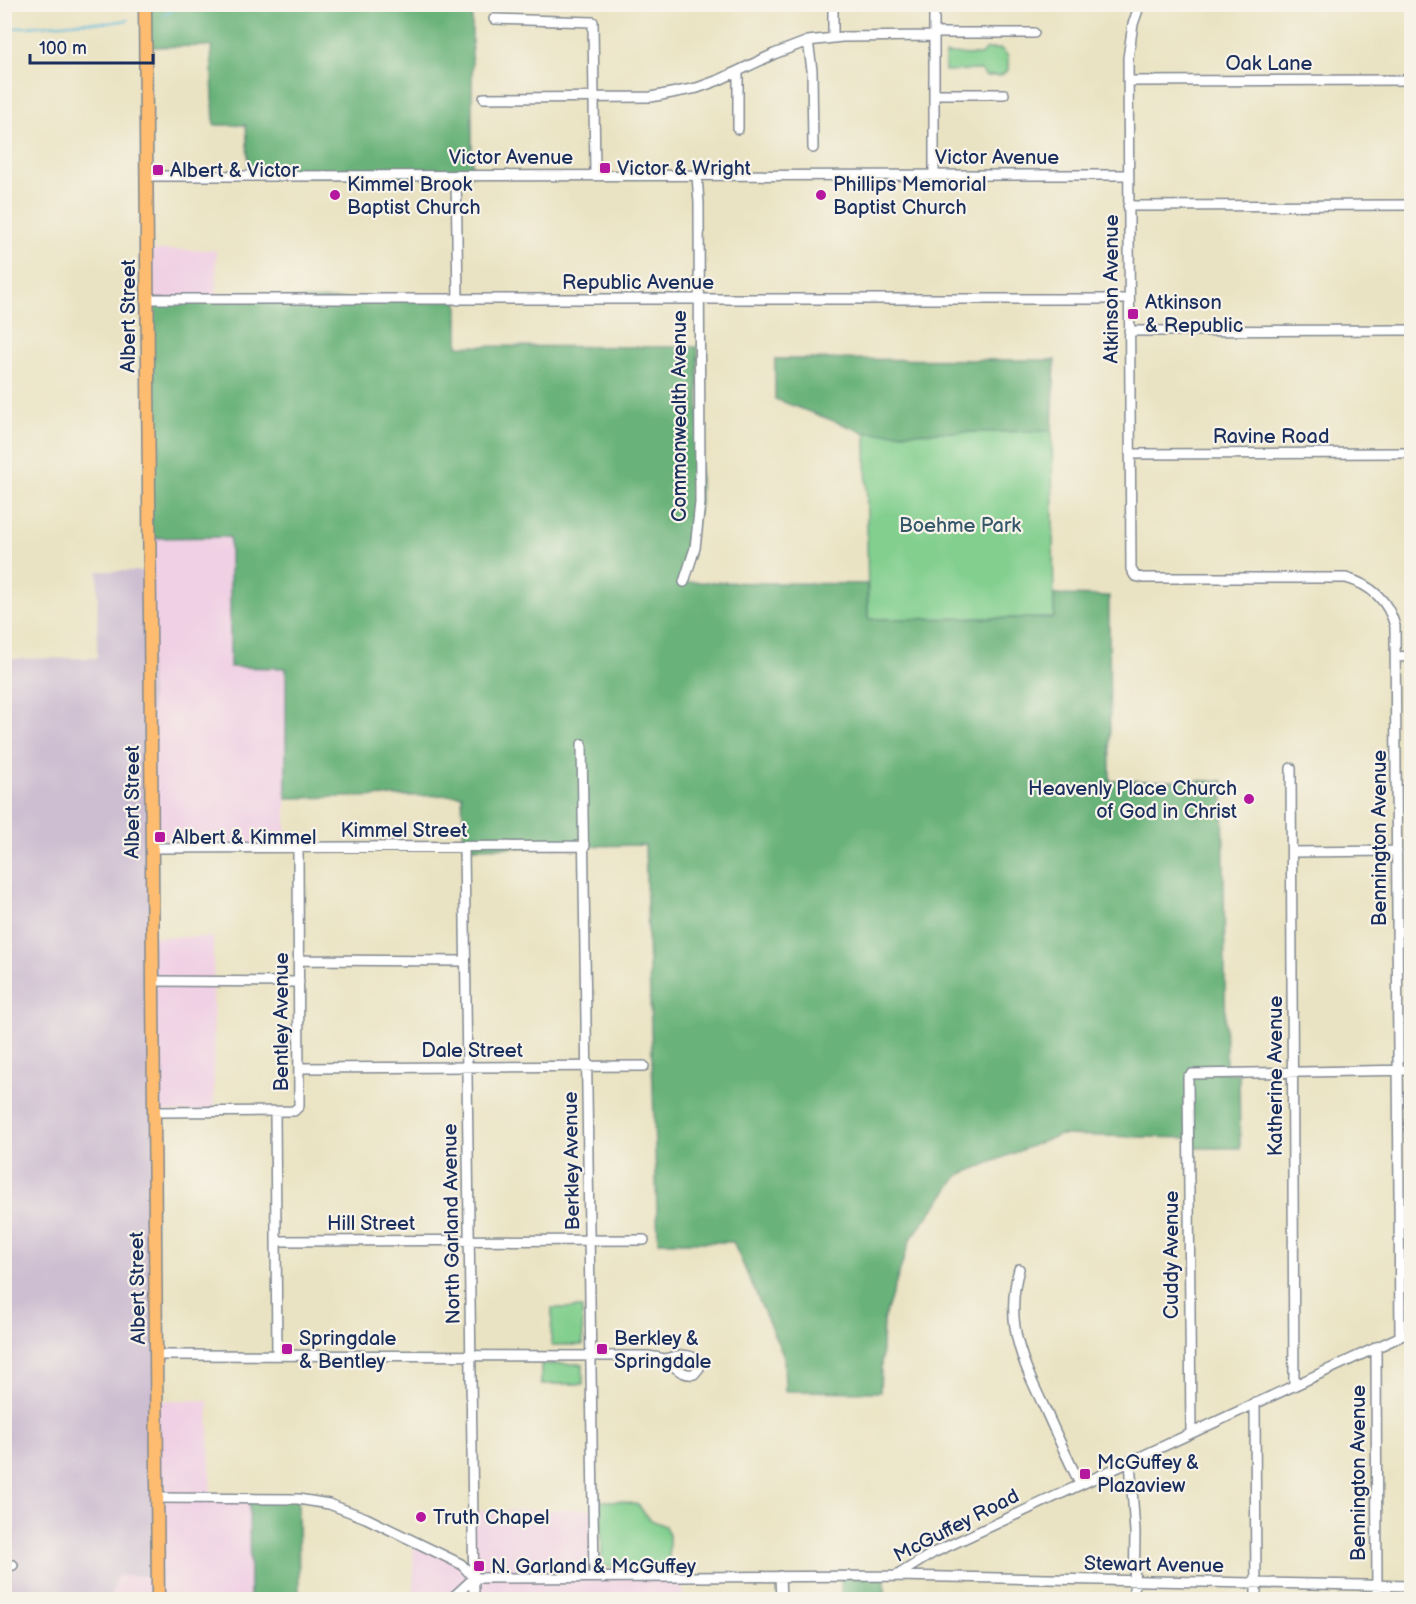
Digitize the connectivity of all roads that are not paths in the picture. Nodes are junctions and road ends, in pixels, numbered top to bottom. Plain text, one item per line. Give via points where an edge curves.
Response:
1 (145, 4) edge
2 (832, 4) edge
3 (934, 4) edge
4 (1140, 4) edge
5 (494, 20) dead end
6 (1034, 33) dead end
7 (934, 34) junction
8 (833, 38) junction
9 (808, 42) junction
10 (738, 71) junction
11 (1412, 80) edge
12 (1128, 81) junction
13 (934, 94) junction
14 (1004, 94) dead end
15 (484, 98) dead end
16 (594, 98) junction
17 (738, 129) dead end
18 (813, 148) dead end
19 (595, 175) junction
20 (934, 175) junction
21 (1128, 175) junction
22 (147, 176) junction
23 (456, 176) junction
24 (697, 176) junction
25 (1412, 205) edge
26 (1128, 206) junction
27 (148, 299) junction
28 (1129, 299) junction
29 (458, 300) junction
30 (698, 300) junction
31 (1412, 330) edge
32 (1129, 331) junction
33 (1412, 453) edge
34 (1130, 454) junction
35 (1133, 574) joint
36 (684, 582) dead end
37 (1412, 656) edge
38 (1396, 657) junction
39 (582, 744) dead end
40 (1291, 768) dead end
41 (585, 846) junction
42 (152, 848) junction
43 (298, 848) junction
44 (464, 848) junction
45 (1397, 851) junction
46 (1292, 852) junction
47 (299, 960) junction
48 (465, 961) junction
49 (153, 981) junction
50 (299, 982) junction
51 (588, 1066) junction
52 (644, 1066) dead end
53 (300, 1068) junction
54 (467, 1068) junction
55 (1412, 1070) edge
56 (1398, 1071) junction
57 (1293, 1072) junction
58 (155, 1112) junction
59 (275, 1112) junction
60 (644, 1240) dead end
61 (277, 1241) junction
62 (469, 1241) junction
63 (590, 1241) junction
64 (1019, 1269) dead end
65 (1412, 1331) edge
66 (1400, 1336) junction
67 (1376, 1347) junction
68 (157, 1355) junction
69 (278, 1355) junction
70 (470, 1356) junction
71 (591, 1356) junction
72 (664, 1359) dead end
73 (1294, 1385) junction
74 (1255, 1403) junction
75 (1191, 1433) junction
76 (1130, 1461) junction
77 (1080, 1484) junction
78 (158, 1498) junction
79 (780, 1576) junction
80 (896, 1576) junction
81 (594, 1577) junction
82 (474, 1578) junction
83 (1134, 1582) junction
84 (1256, 1584) junction
85 (1377, 1586) junction
86 (1412, 1586) edge
87 (158, 1599) edge
88 (450, 1599) edge
89 (474, 1599) edge
90 (781, 1599) edge
91 (1134, 1599) edge
92 (1256, 1599) edge
93 (1377, 1599) edge

1 - 22 main road, Albert Street
2 - 8 street
3 - 7 street
4 - 12 street, Atkinson Avenue via 1130,40
5 - 16 street via 593,22
6 - 7 street
7 - 8 street
7 - 13 street
8 - 9 street
9 - 10 street
9 - 18 street
10 - 16 street via 675,93
10 - 17 street
11 - 12 street, Oak Lane
12 - 21 street, Atkinson Avenue
13 - 14 street
13 - 20 street
15 - 16 street
16 - 19 street
19 - 23 street, Victor Avenue
19 - 24 street, Victor Avenue
20 - 21 street, Victor Avenue
20 - 24 street, Victor Avenue
21 - 26 street, Atkinson Avenue
22 - 23 street, Victor Avenue
22 - 27 main road, Albert Street
23 - 29 street
24 - 30 street, Commonwealth Avenue
25 - 26 street
26 - 28 street, Atkinson Avenue
27 - 29 street, Republic Avenue
27 - 42 main road, Albert Street
28 - 30 street, Republic Avenue
28 - 32 street, Atkinson Avenue
29 - 30 street, Republic Avenue
30 - 36 street, Commonwealth Avenue via 700,503 695,548
31 - 32 street
32 - 34 street, Atkinson Avenue
33 - 34 street, Ravine Road
34 - 35 street, Atkinson Avenue
35 - 38 street, Bennington Avenue via 1143,578 1335,576 1358,581 1374,591 1390,611 1395,626
37 - 38 street
38 - 45 street, Bennington Avenue
39 - 41 street, Berkley Avenue
40 - 46 street, Katherine Avenue
41 - 44 street, Kimmel Street
41 - 51 street, Berkley Avenue
42 - 43 street, Kimmel Street
42 - 49 main road, Albert Street
43 - 44 street, Kimmel Street
43 - 47 street, Bentley Avenue
44 - 48 street, North Garland Avenue
45 - 46 street
45 - 56 street, Bennington Avenue
46 - 57 street, Katherine Avenue
47 - 48 street
47 - 50 street, Bentley Avenue
48 - 54 street, North Garland Avenue
49 - 50 street
49 - 58 main road, Albert Street
50 - 53 street, Bentley Avenue
51 - 52 street, Dale Street
51 - 54 street, Dale Street
51 - 63 street, Berkley Avenue
53 - 54 street, Dale Street
53 - 59 street, Bentley Avenue via 299,1106 294,1111
54 - 62 street, North Garland Avenue
55 - 56 street
56 - 57 street
56 - 66 street, Bennington Avenue
57 - 73 street, Katherine Avenue
57 - 75 street, Cuddy Avenue via 1188,1077
58 - 59 street
58 - 68 main road, Albert Street
59 - 61 street, Bentley Avenue
60 - 63 street, Hill Street
61 - 62 street, Hill Street
61 - 69 street, Bentley Avenue
62 - 63 street, Hill Street
62 - 70 street, North Garland Avenue
63 - 71 street, Berkley Avenue
64 - 77 street via 1013,1313 1019,1352
65 - 66 street, McGuffey Road
66 - 67 street, McGuffey Road
67 - 73 street, McGuffey Road
67 - 85 street, Bennington Avenue
68 - 69 street
68 - 78 main road, Albert Street
69 - 70 street
70 - 71 street
70 - 82 street, North Garland Avenue
71 - 72 street
71 - 81 street, Berkley Avenue
73 - 74 street, McGuffey Road
74 - 75 street, McGuffey Road
74 - 84 street
75 - 76 street, McGuffey Road
76 - 77 street, McGuffey Road
76 - 83 street
77 - 80 street, McGuffey Road via 933,1553
78 - 82 street via 298,1499 329,1504 461,1564
78 - 87 main road, Albert Street
79 - 80 street, McGuffey Road
79 - 81 street, McGuffey Road
79 - 90 street
80 - 83 street, Stewart Avenue
81 - 82 street, McGuffey Road
82 - 88 street
82 - 89 street, North Garland Avenue
83 - 84 street, Stewart Avenue
83 - 91 street
84 - 85 street, Stewart Avenue
84 - 92 street
85 - 86 street, Stewart Avenue
85 - 93 street, Bennington Avenue

